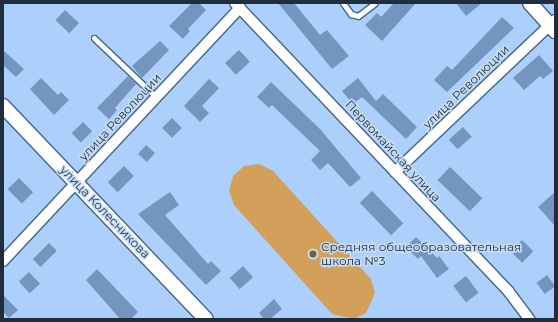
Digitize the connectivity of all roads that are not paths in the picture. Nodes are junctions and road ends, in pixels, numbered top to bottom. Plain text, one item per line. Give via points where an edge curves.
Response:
1 (343, 3) edge
2 (375, 3) edge
3 (530, 3) edge
4 (238, 6) edge
5 (553, 25) edge
6 (94, 38) dead end
7 (156, 98) junction
8 (3, 106) edge
9 (395, 172) junction
10 (77, 182) junction
11 (3, 261) edge
12 (206, 319) edge
13 (528, 319) edge

1 - 2 lane via 351,14 358,16
3 - 5 street
4 - 7 street, улица Революции
4 - 9 street, Первомайская улица
5 - 9 street, улица Революции
6 - 7 lane
7 - 10 street, улица Революции
8 - 10 street, улица Колесникова
9 - 13 street, Первомайская улица via 509,292
10 - 11 street, улица Революции
10 - 12 street, улица Колесникова

